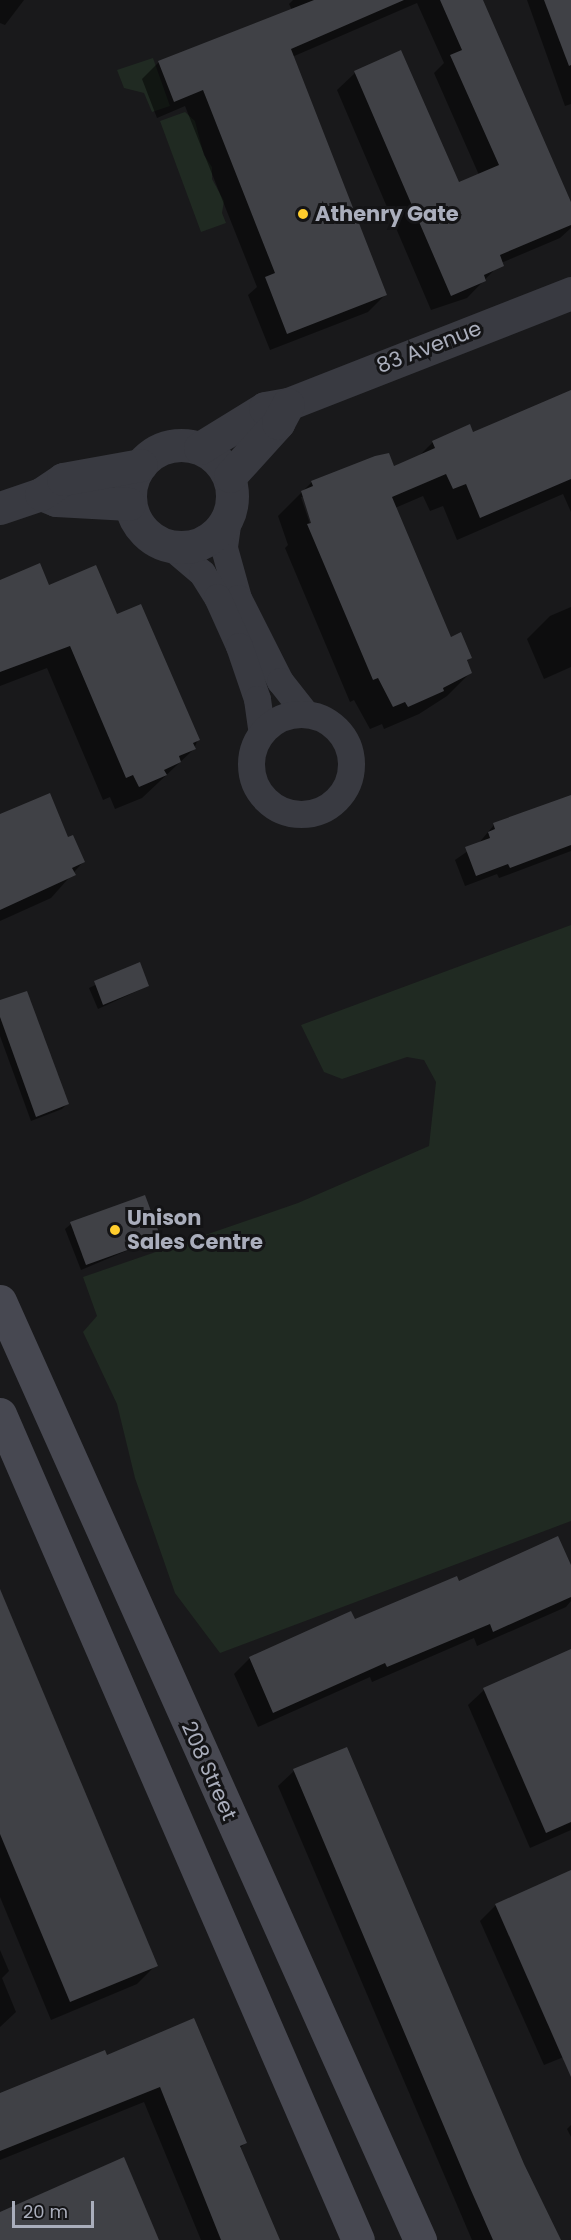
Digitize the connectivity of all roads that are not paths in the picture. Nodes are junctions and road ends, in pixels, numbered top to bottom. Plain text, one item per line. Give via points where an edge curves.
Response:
1 (571, 293) edge
2 (288, 404) junction
3 (200, 448) junction
4 (141, 465) junction
5 (230, 477) junction
6 (41, 494) junction
7 (129, 504) junction
8 (0, 508) edge
9 (228, 518) junction
10 (170, 546) junction
11 (306, 714) junction
12 (262, 733) junction
13 (0, 1301) edge
14 (0, 1414) edge
15 (358, 2240) edge
16 (420, 2240) edge

1 - 2 street, 83 Avenue
2 - 3 street, 83 Avenue via 265,408
2 - 5 street via 278,423
3 - 4 street via 168,447
3 - 5 street via 214,456
4 - 6 street via 63,479
4 - 7 street via 133,479
5 - 9 street via 233,501
6 - 7 street via 56,500
6 - 8 street
7 - 10 street via 141,528
9 - 10 street via 204,542
9 - 11 street via 224,548 238,598 280,681
10 - 12 street via 201,573 217,597 257,699
11 - 12 street via 289,715
11 - 12 street via 336,727 351,756 345,788 321,810 288,812 262,794 251,764
13 - 16 main road, 208 Street
14 - 15 main road

